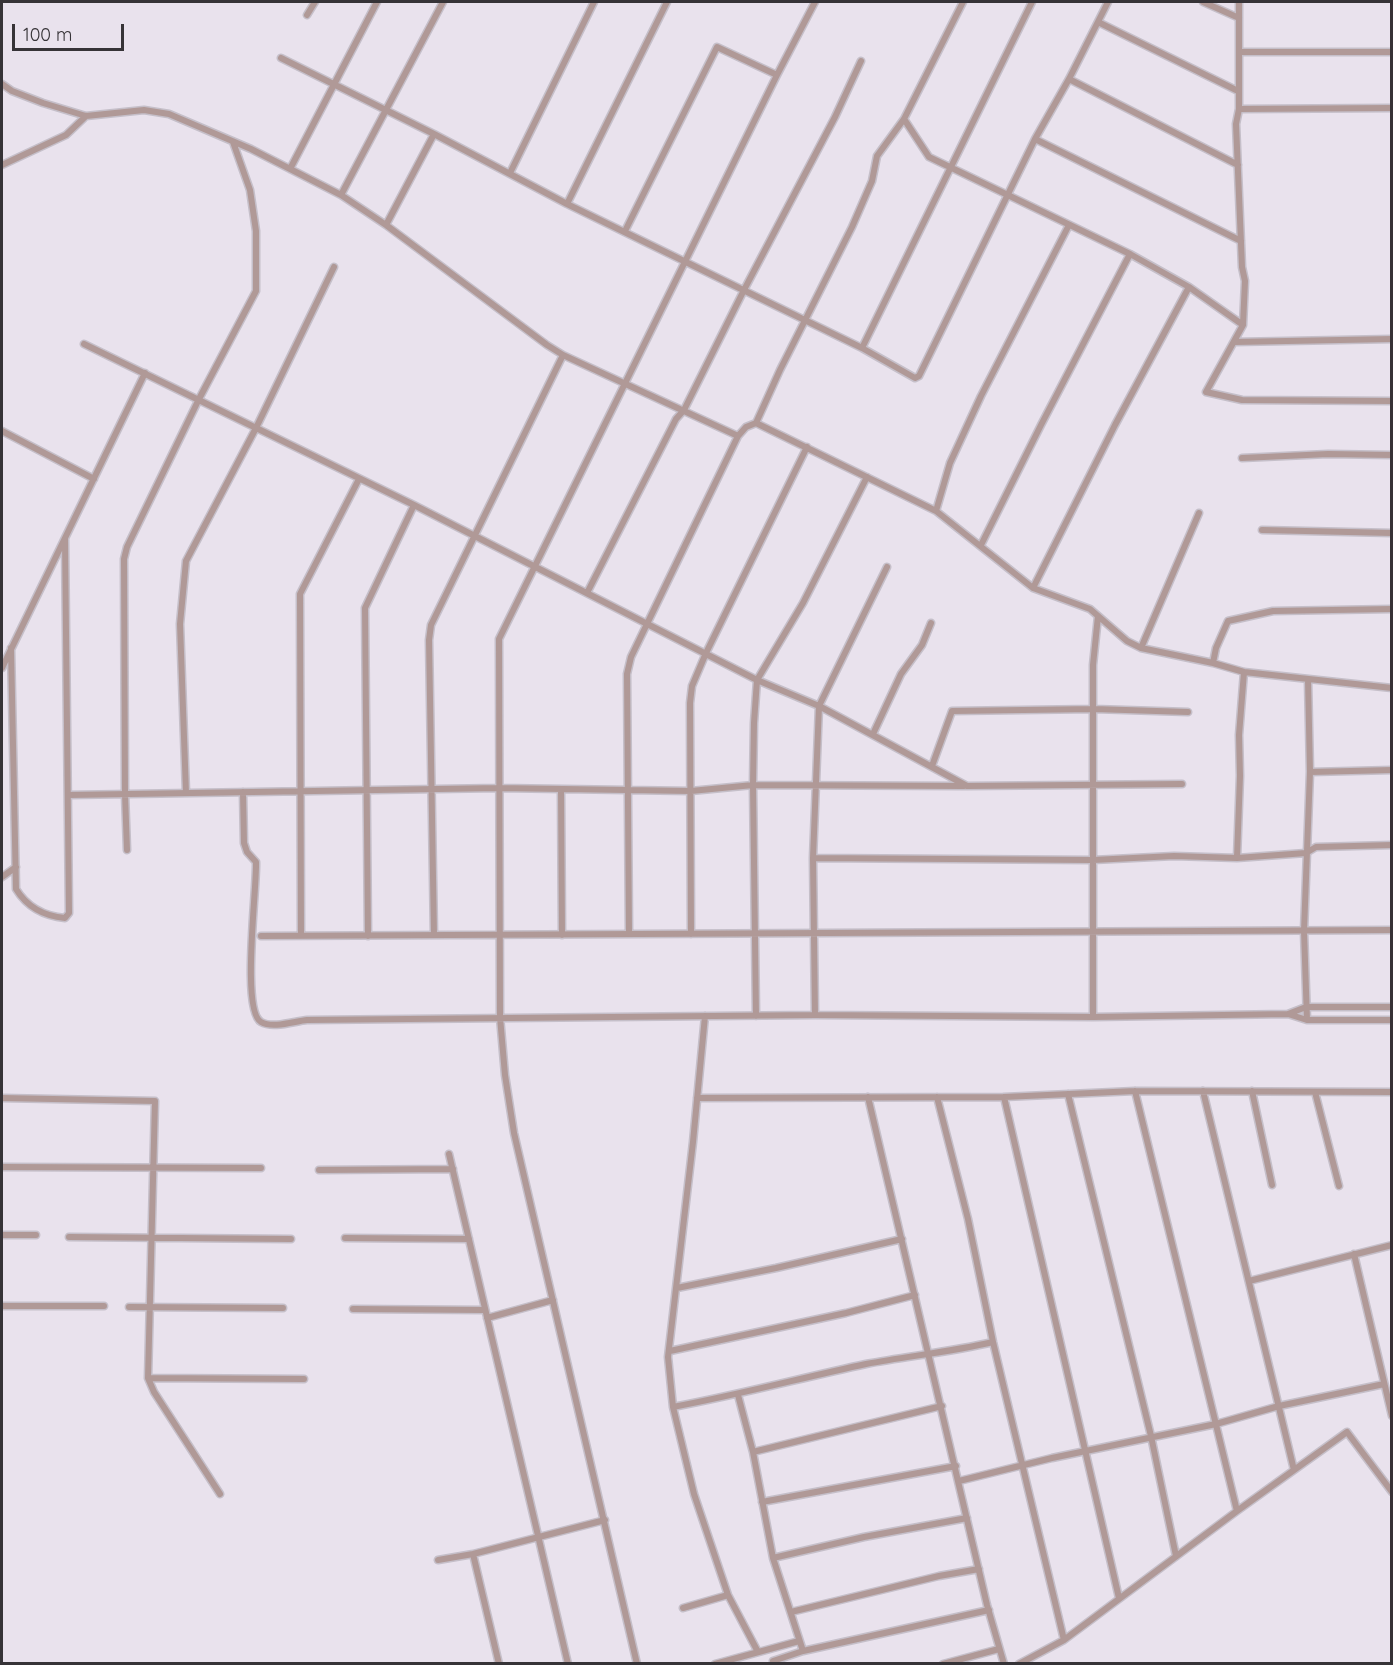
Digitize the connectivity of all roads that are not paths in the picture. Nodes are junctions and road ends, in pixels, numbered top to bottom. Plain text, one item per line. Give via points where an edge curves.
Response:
1 (315, 2) edge
2 (377, 2) edge
3 (443, 2) edge
4 (594, 2) edge
5 (667, 2) edge
6 (815, 2) edge
7 (963, 2) edge
8 (1032, 2) edge
9 (1108, 2) edge
10 (1203, 2) edge
11 (1239, 2) edge
12 (308, 15) dead end
13 (1239, 18) junction
14 (1098, 22) junction
15 (1239, 52) junction
16 (1392, 52) edge
17 (281, 58) dead end
18 (861, 61) dead end
19 (777, 75) junction
20 (1069, 79) junction
21 (2, 84) edge
22 (333, 85) junction
23 (1238, 91) junction
24 (1392, 108) edge
25 (1239, 109) junction
26 (387, 110) junction
27 (86, 116) junction
28 (904, 119) junction
29 (434, 134) junction
30 (1035, 139) junction
31 (232, 141) junction
32 (2, 165) edge
33 (1238, 165) junction
34 (949, 167) junction
35 (290, 169) junction
36 (510, 173) junction
37 (341, 195) junction
38 (1008, 195) junction
39 (567, 204) junction
40 (386, 225) junction
41 (1069, 225) junction
42 (625, 231) junction
43 (1241, 241) junction
44 (1130, 254) junction
45 (684, 261) junction
46 (334, 267) dead end
47 (1189, 286) junction
48 (744, 290) junction
49 (805, 321) junction
50 (1243, 325) junction
51 (1392, 339) edge
52 (1234, 342) junction
53 (84, 344) dead end
54 (862, 348) junction
55 (563, 354) junction
56 (145, 373) junction
57 (626, 382) junction
58 (199, 399) junction
59 (1392, 401) edge
60 (684, 410) junction
61 (756, 423) junction
62 (256, 428) junction
63 (2, 431) edge
64 (738, 436) junction
65 (807, 447) junction
66 (1392, 455) edge
67 (1242, 458) dead end
68 (867, 477) junction
69 (94, 479) junction
70 (359, 479) junction
71 (414, 505) junction
72 (936, 511) junction
73 (1199, 513) dead end
74 (1262, 530) dead end
75 (1392, 533) edge
76 (474, 536) junction
77 (65, 539) junction
78 (981, 545) junction
79 (534, 567) junction
80 (887, 567) dead end
81 (1033, 588) junction
82 (587, 593) junction
83 (1392, 609) edge
84 (1098, 616) junction
85 (646, 622) junction
86 (931, 623) dead end
87 (11, 648) junction
88 (1140, 648) junction
89 (706, 653) junction
90 (1213, 663) junction
91 (2, 668) edge
92 (1244, 672) junction
93 (757, 680) junction
94 (1308, 680) junction
95 (1392, 688) edge
96 (819, 706) junction
97 (1094, 709) junction
98 (1188, 712) dead end
99 (873, 734) junction
100 (932, 766) junction
101 (1392, 770) edge
102 (1310, 772) junction
103 (1094, 783) junction
104 (1182, 784) dead end
105 (753, 785) junction
106 (814, 785) junction
107 (967, 786) junction
108 (499, 788) junction
109 (431, 789) junction
110 (561, 789) junction
111 (367, 790) junction
112 (628, 790) junction
113 (301, 791) junction
114 (691, 791) junction
115 (243, 792) junction
116 (186, 793) junction
117 (125, 794) junction
118 (68, 795) junction
119 (1392, 845) edge
120 (127, 850) dead end
121 (1306, 853) junction
122 (813, 858) junction
123 (1237, 858) junction
124 (1093, 860) junction
125 (16, 867) junction
126 (2, 877) edge
127 (1392, 930) edge
128 (1304, 931) junction
129 (1093, 932) junction
130 (815, 933) junction
131 (629, 934) junction
132 (691, 934) junction
133 (754, 934) junction
134 (434, 935) junction
135 (500, 935) junction
136 (562, 935) junction
137 (261, 936) dead end
138 (301, 936) junction
139 (368, 936) junction
140 (1306, 1007) junction
141 (1392, 1007) edge
142 (1288, 1014) junction
143 (815, 1015) junction
144 (705, 1016) junction
145 (756, 1016) junction
146 (500, 1017) junction
147 (1093, 1017) junction
148 (1308, 1020) junction
149 (1392, 1020) edge
150 (1135, 1091) junction
151 (1203, 1091) junction
152 (1252, 1091) junction
153 (1315, 1092) junction
154 (1392, 1092) edge
155 (1068, 1094) junction
156 (868, 1097) junction
157 (937, 1097) junction
158 (1004, 1097) junction
159 (2, 1098) edge
160 (697, 1098) junction
161 (449, 1154) dead end
162 (2, 1167) edge
163 (153, 1168) junction
164 (261, 1168) dead end
165 (453, 1169) junction
166 (319, 1170) dead end
167 (1272, 1185) dead end
168 (1339, 1186) dead end
169 (2, 1235) edge
170 (36, 1236) dead end
171 (69, 1237) dead end
172 (151, 1238) junction
173 (345, 1238) dead end
174 (291, 1239) dead end
175 (469, 1239) junction
176 (902, 1239) junction
177 (1392, 1245) edge
178 (1354, 1254) junction
179 (1249, 1281) junction
180 (677, 1288) junction
181 (915, 1295) junction
182 (554, 1300) junction
183 (2, 1306) edge
184 (104, 1306) dead end
185 (129, 1307) dead end
186 (150, 1307) junction
187 (283, 1308) dead end
188 (352, 1309) dead end
189 (485, 1310) junction
190 (487, 1318) junction
191 (993, 1342) junction
192 (670, 1351) junction
193 (930, 1355) junction
194 (148, 1378) junction
195 (303, 1379) dead end
196 (1384, 1384) junction
197 (738, 1395) junction
198 (942, 1406) junction
199 (1278, 1406) junction
200 (673, 1407) junction
201 (1392, 1416) edge
202 (1216, 1424) junction
203 (1151, 1436) junction
204 (1086, 1451) junction
205 (753, 1452) junction
206 (1022, 1465) junction
207 (956, 1466) junction
208 (1294, 1470) junction
209 (959, 1481) junction
210 (1392, 1492) edge
211 (220, 1494) dead end
212 (762, 1502) junction
213 (1237, 1511) junction
214 (967, 1518) junction
215 (605, 1520) junction
216 (539, 1537) junction
217 (473, 1554) junction
218 (1176, 1556) junction
219 (773, 1558) junction
220 (438, 1560) dead end
221 (978, 1569) junction
222 (729, 1595) junction
223 (1119, 1598) junction
224 (683, 1608) dead end
225 (989, 1610) junction
226 (791, 1612) junction
227 (1064, 1640) junction
228 (799, 1641) junction
229 (999, 1649) junction
230 (802, 1651) junction
231 (758, 1652) junction
232 (1033, 1657) junction
233 (499, 1664) edge
234 (568, 1664) edge
235 (637, 1664) edge
236 (715, 1664) edge
237 (774, 1664) edge
238 (943, 1664) edge
239 (1004, 1664) edge
240 (1019, 1664) edge
241 (1037, 1664) edge

1 - 12 street
2 - 22 street
3 - 26 street
4 - 36 street
5 - 39 street
6 - 19 street
7 - 28 street
8 - 34 street
9 - 14 street
10 - 13 street
11 - 13 street
13 - 15 street
14 - 20 street
14 - 23 street
15 - 16 street
15 - 23 street
17 - 22 street
18 - 48 street
19 - 42 street via 717,47
19 - 45 street
20 - 30 street
20 - 33 street
21 - 27 street via 43,104
22 - 26 street
22 - 35 street
23 - 25 street
24 - 25 street
25 - 33 street
26 - 29 street
26 - 37 street
27 - 31 street via 144,110 169,114
27 - 32 street via 66,135
28 - 34 street via 929,157
28 - 49 street via 878,156 852,227
29 - 36 street
29 - 40 street
30 - 38 street
30 - 43 street
31 - 35 street
31 - 58 street via 250,190 256,231 256,291
33 - 43 street
34 - 38 street
34 - 54 street
35 - 37 street
36 - 39 street
37 - 40 street
38 - 41 street
38 - 54 street via 919,376 915,378
39 - 42 street
40 - 55 street
41 - 44 street
41 - 72 street via 981,396 950,463
42 - 45 street
43 - 50 street via 1245,281
44 - 47 street
44 - 78 street
45 - 48 street
45 - 57 street
46 - 62 street
47 - 50 street
47 - 81 street
48 - 49 street
48 - 60 street
49 - 54 street
49 - 61 street
50 - 52 street
51 - 52 street
52 - 59 street via 1206,392 1242,400
53 - 56 street
55 - 57 street
55 - 76 street
56 - 58 street
56 - 69 street
57 - 60 street
57 - 79 street
58 - 62 street
58 - 117 street via 124,559
60 - 64 street
60 - 82 street
61 - 64 street
61 - 65 street
62 - 70 street
62 - 116 street via 186,561 180,624
63 - 69 street
64 - 85 street
65 - 68 street
65 - 89 street
66 - 67 street
68 - 72 street
68 - 93 street via 803,603
69 - 77 street
70 - 71 street
70 - 113 street via 300,594
71 - 76 street
71 - 111 street via 365,608
72 - 78 street
73 - 88 street
74 - 75 street
76 - 79 street
76 - 109 street via 431,625
77 - 87 street
77 - 118 street
78 - 81 street
79 - 82 street
79 - 108 street via 499,639
80 - 96 street
81 - 84 street via 1090,609
82 - 85 street
83 - 90 street via 1273,611 1228,621
84 - 88 street
84 - 97 street
85 - 89 street
85 - 112 street via 627,674
86 - 99 street
87 - 91 street
87 - 125 street
88 - 90 street
89 - 93 street
89 - 114 street via 692,686 690,703
90 - 92 street
92 - 94 street
92 - 123 street
93 - 96 street
93 - 105 street
94 - 95 street
94 - 102 street
96 - 99 street
96 - 106 street
97 - 98 street
97 - 100 street via 952,711
97 - 103 street
99 - 100 street
100 - 107 street
101 - 102 street
102 - 121 street
103 - 104 street
103 - 107 street
103 - 124 street
105 - 106 street
105 - 114 street
105 - 133 street
106 - 107 street
106 - 122 street
108 - 109 street
108 - 110 street
108 - 135 street
109 - 111 street
109 - 134 street
110 - 112 street
110 - 136 street
111 - 113 street
111 - 139 street
112 - 114 street
112 - 131 street
113 - 115 street
113 - 138 street
114 - 132 street
115 - 116 street
115 - 146 street via 244,843 256,862 250,968 255,1015 260,1022 270,1025 307,1020
116 - 117 street
117 - 118 street
117 - 120 street
118 - 125 street via 69,913 65,918 30,907 16,889
119 - 121 street via 1316,847
121 - 123 street
121 - 128 street
122 - 124 street
122 - 130 street
123 - 124 street
124 - 129 street
125 - 126 street
127 - 128 street
128 - 129 street
128 - 140 street
129 - 130 street
129 - 147 street
130 - 133 street
130 - 143 street
131 - 132 street
131 - 136 street
132 - 133 street
133 - 145 street
134 - 135 street
134 - 139 street
135 - 136 street
135 - 146 street
137 - 138 street
138 - 139 street
140 - 141 street
140 - 142 street
140 - 148 street
142 - 147 street
142 - 148 street
143 - 145 street
143 - 147 street
144 - 145 street
144 - 146 street
144 - 160 street
146 - 182 street via 514,1133
148 - 149 street
150 - 151 street
150 - 155 street
150 - 202 street
151 - 152 street
151 - 179 street
152 - 153 street
152 - 167 street
153 - 154 street
153 - 168 street
155 - 158 street
155 - 203 street
156 - 157 street
156 - 160 street
156 - 176 street
157 - 158 street
157 - 191 street via 968,1219
158 - 204 street
159 - 163 street via 155,1101
160 - 180 street
161 - 165 street
162 - 163 street
163 - 164 street
163 - 172 street
165 - 166 street
165 - 175 street
169 - 170 street
171 - 172 street
172 - 174 street
172 - 186 street
173 - 175 street
175 - 189 street
176 - 180 street
176 - 181 street
177 - 178 street
178 - 179 street
178 - 196 street
179 - 199 street
180 - 192 street
181 - 192 street
181 - 193 street
182 - 190 street
182 - 215 street
183 - 184 street
185 - 186 street
186 - 187 street
186 - 194 street
188 - 189 street
189 - 190 street
190 - 216 street
191 - 193 street
191 - 206 street
192 - 200 street
193 - 197 street via 867,1364
193 - 198 street
194 - 195 street
194 - 211 street
196 - 199 street
196 - 201 street
197 - 200 street
197 - 205 street
198 - 205 street
198 - 207 street
199 - 202 street
199 - 208 street
200 - 222 street via 694,1494
202 - 203 street
202 - 213 street
203 - 204 street
203 - 218 street
204 - 206 street
204 - 223 street
205 - 212 street
206 - 209 street
206 - 227 street
207 - 209 street
207 - 212 street
208 - 210 street via 1347,1432
208 - 213 street
209 - 214 street
212 - 219 street
213 - 218 street
214 - 219 street
214 - 221 street
215 - 216 street
215 - 235 street
216 - 217 street
216 - 234 street
217 - 220 street
217 - 233 street
218 - 223 street
219 - 226 street
221 - 225 street
221 - 226 street
222 - 224 street
222 - 231 street
223 - 227 street
225 - 229 street
225 - 230 street
226 - 228 street
227 - 232 street
228 - 230 street
228 - 231 street
229 - 238 street
229 - 239 street
230 - 237 street via 773,1661
231 - 236 street
232 - 240 street
232 - 241 street

